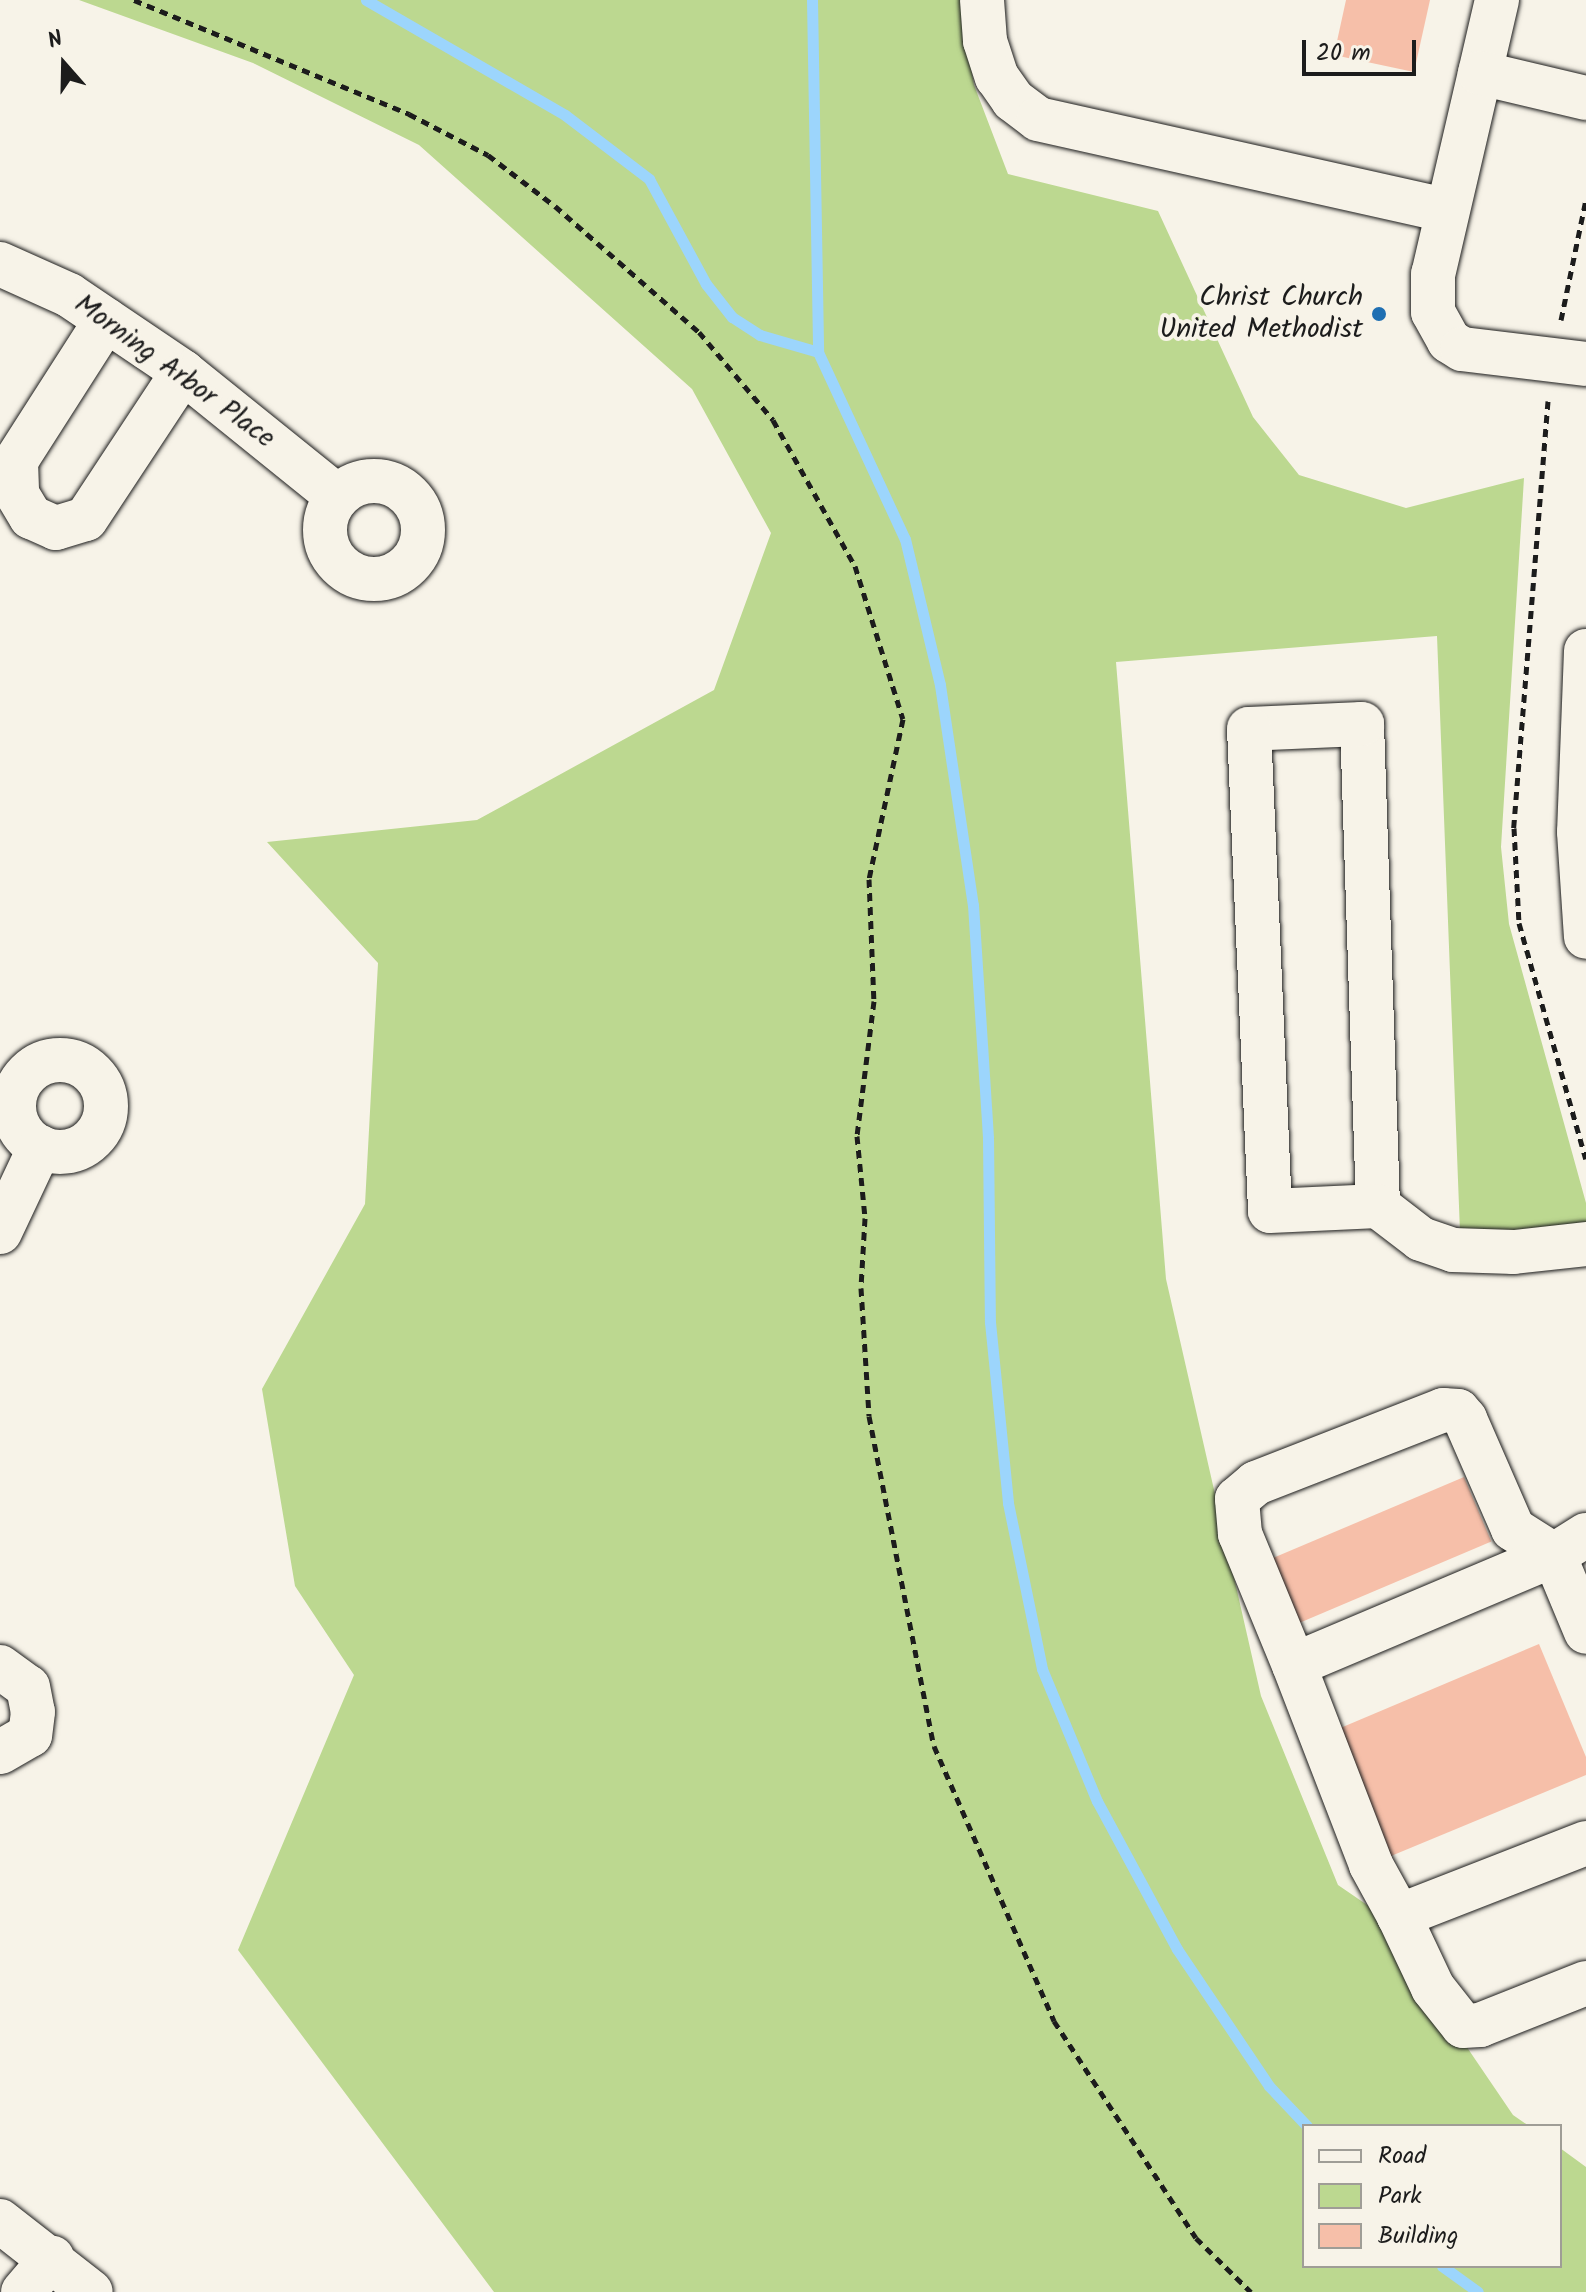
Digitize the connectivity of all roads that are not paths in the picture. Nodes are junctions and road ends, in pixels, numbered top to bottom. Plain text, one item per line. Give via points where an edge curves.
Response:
1 (982, 0) edge
2 (1497, 0) edge
3 (1480, 73) junction
4 (1586, 98) edge
5 (1446, 210) junction
6 (0, 264) edge
7 (106, 320) junction
8 (1586, 364) edge
9 (183, 372) junction
10 (338, 497) dead end
11 (1586, 651) edge
12 (1586, 937) edge
13 (40, 1147) dead end
14 (1378, 1206) junction
15 (0, 1232) edge
16 (1586, 1244) edge
17 (1570, 1545) edge
18 (1586, 1632) edge
19 (1294, 1665) junction
20 (0, 1667) edge
21 (0, 1752) edge
22 (1586, 1843) edge
23 (1399, 1916) junction
24 (1586, 1983) edge
25 (0, 2221) edge
26 (52, 2258) junction
27 (23, 2292) edge
28 (91, 2292) edge

1 - 5 street via 985,41 997,77 1013,100 1038,119
2 - 3 street
3 - 4 street
3 - 5 street
5 - 8 street via 1432,291 1433,312 1449,341 1480,355
6 - 7 street, Morning Arbor Place via 69,295
7 - 9 street, Morning Arbor Place
7 - 9 street via 16,461 17,494 31,517 56,528 86,519
9 - 10 street, Morning Arbor Place
11 - 12 street via 1579,817
13 - 15 street
14 - 14 street via 1362,724 1249,729 1270,1211
14 - 16 street via 1421,1239 1453,1250 1514,1252
17 - 18 street
17 - 19 street
17 - 19 street via 1513,1529 1458,1411 1430,1413 1256,1483 1237,1499 1236,1521
19 - 23 street via 1371,1865
20 - 21 street via 28,1687 33,1712 30,1735
22 - 23 street
23 - 24 street via 1433,1988 1463,2026 1480,2025
25 - 26 street
26 - 27 street
26 - 28 street

